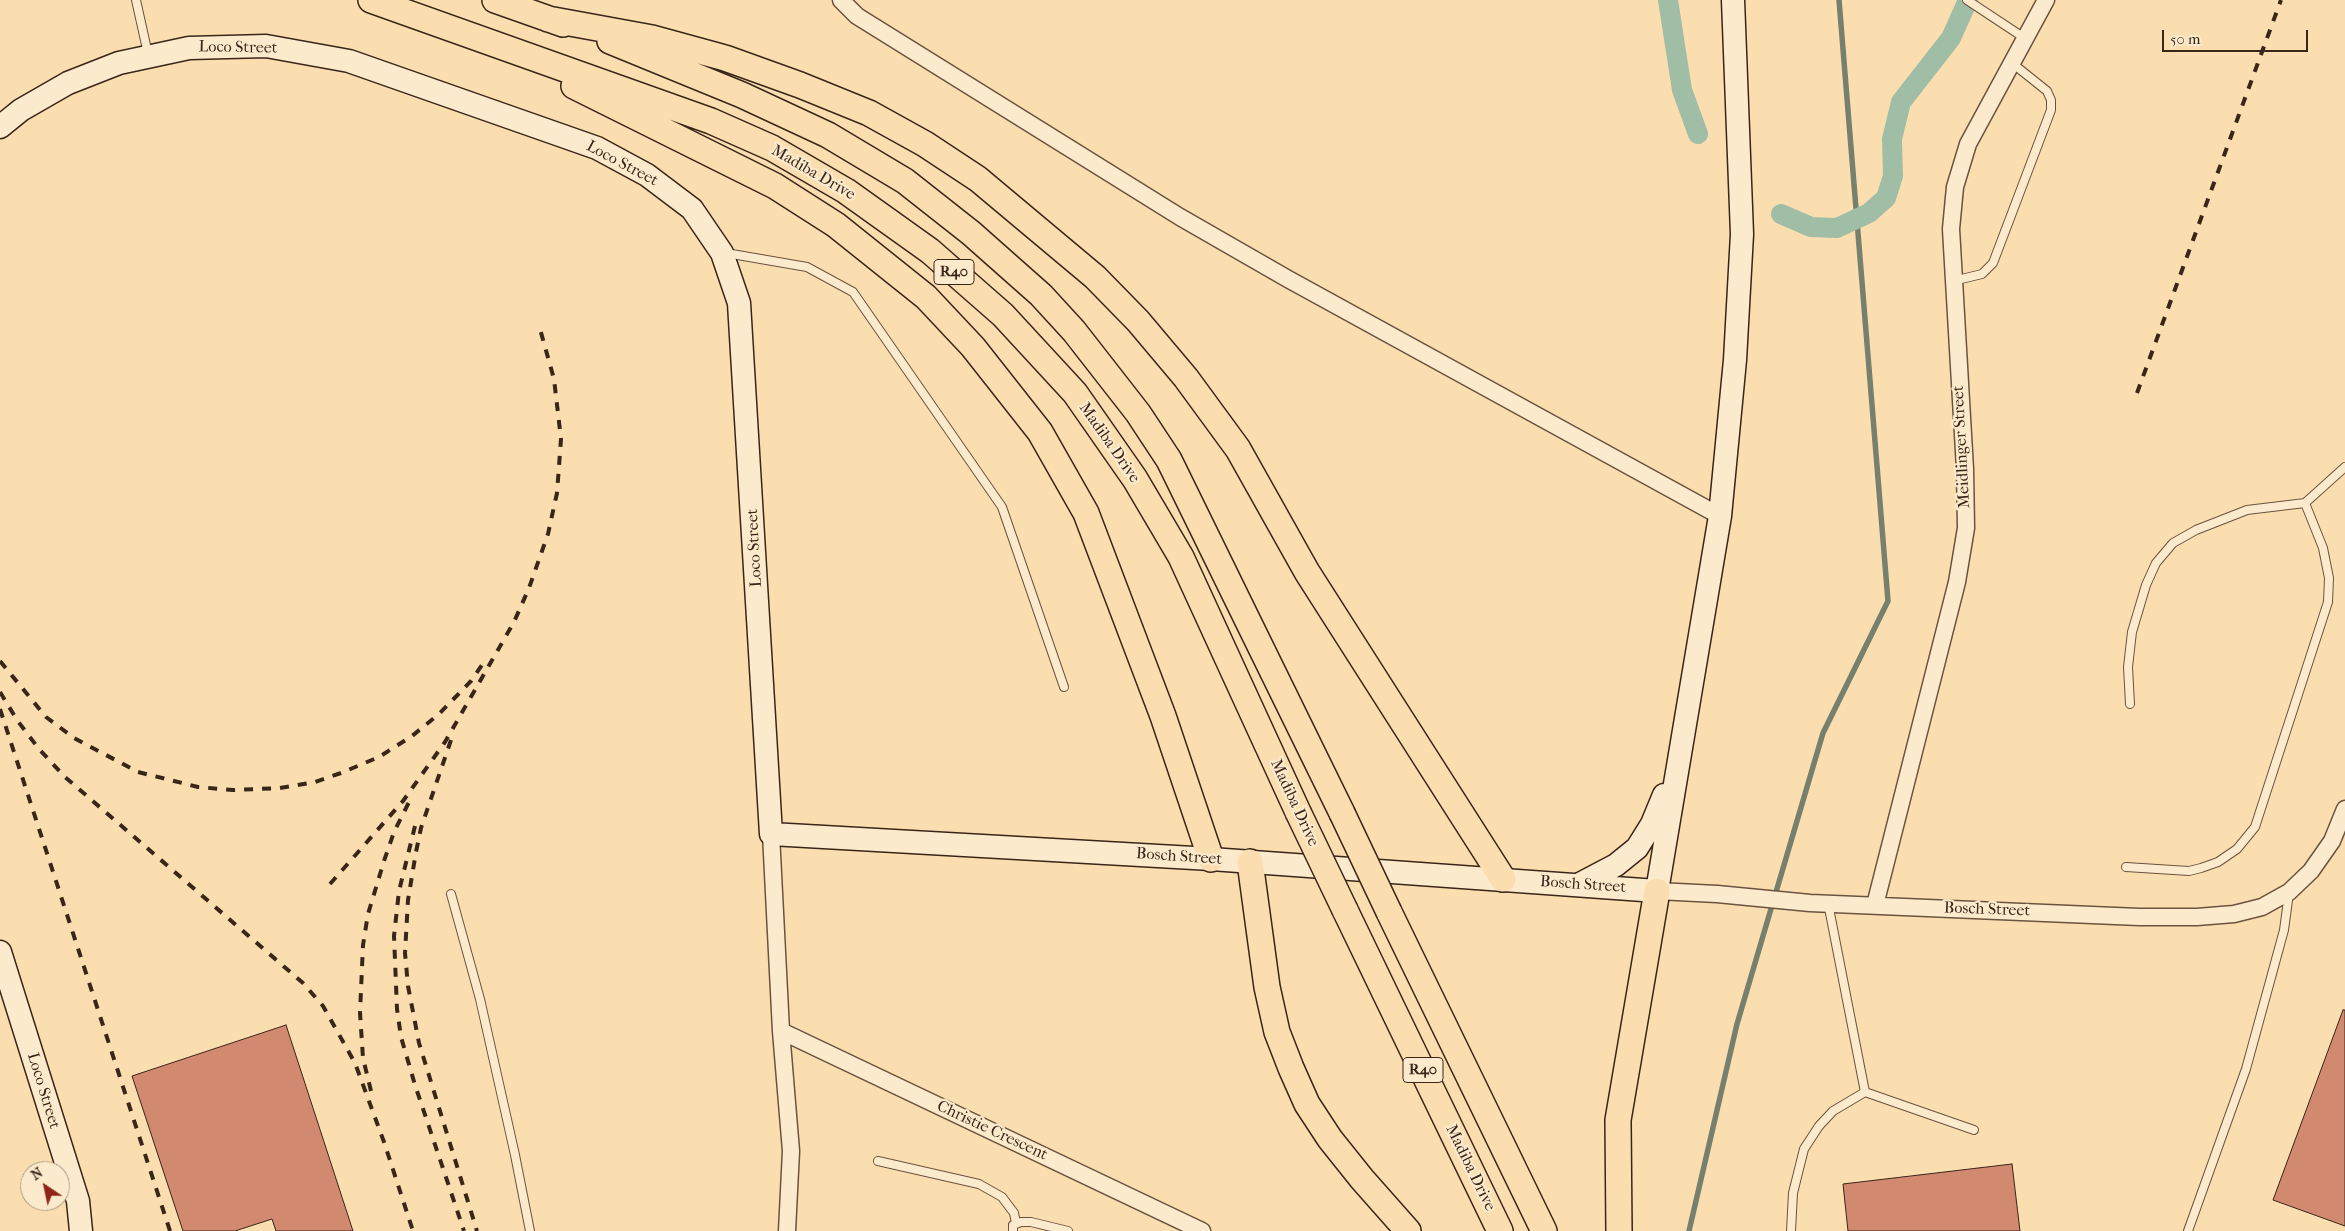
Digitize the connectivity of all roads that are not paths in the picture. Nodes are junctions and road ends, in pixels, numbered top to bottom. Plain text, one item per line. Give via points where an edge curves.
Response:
1 (136, 0) edge
2 (371, 0) edge
3 (495, 0) edge
4 (841, 0) edge
5 (1733, 0) edge
6 (1967, 0) edge
7 (2046, 0) edge
8 (548, 19) junction
9 (2026, 39) junction
10 (522, 55) junction
11 (148, 56) junction
12 (2012, 63) junction
13 (0, 127) edge
14 (722, 253) junction
15 (1954, 281) junction
16 (2345, 468) edge
17 (2305, 503) junction
18 (1720, 516) junction
19 (1064, 687) dead end
20 (2130, 704) dead end
21 (1679, 758) junction
22 (2345, 809) edge
23 (771, 834) junction
24 (1211, 858) junction
25 (1250, 862) junction
26 (2126, 867) dead end
27 (1503, 879) junction
28 (1578, 885) junction
29 (1657, 891) junction
30 (2289, 892) junction
31 (451, 894) dead end
32 (1828, 903) junction
33 (1874, 906) junction
34 (0, 952) edge
35 (782, 1031) junction
36 (1865, 1092) junction
37 (1974, 1130) dead end
38 (878, 1161) dead end
39 (1016, 1223) junction
40 (81, 1231) edge
41 (530, 1231) edge
42 (787, 1231) edge
43 (1013, 1231) edge
44 (1068, 1231) edge
45 (1202, 1231) edge
46 (1408, 1231) edge
47 (1500, 1231) edge
48 (1544, 1231) edge
49 (1619, 1231) edge
50 (1791, 1231) edge
51 (2188, 1231) edge

1 - 11 lane
2 - 10 main road, Madiba Drive / R40
3 - 8 main road, R40
4 - 18 street via 856,16 1188,222
5 - 18 street via 1742,234 1735,360
6 - 9 lane
7 - 9 street, Meidlinger Street
8 - 27 main road via 652,38 725,58 869,113 978,179 1095,277 1186,378 1238,449 1307,572
8 - 48 main road, R40, bridge via 742,94 828,135 905,181 971,233 1041,295 1074,331 1132,405 1169,460
9 - 12 street, Meidlinger Street
10 - 24 main road via 586,94 766,181 820,215 926,297 973,347 1040,432 1086,513 1163,716
10 - 47 main road, Madiba Drive / R40, bridge via 711,121 772,148 846,191 930,251 1003,315 1075,393 1135,479 1181,557 1298,812
11 - 13 street, Loco Street via 68,82 21,110
11 - 14 street, Loco Street via 189,48 266,46 350,61 605,152 648,174 692,209
12 - 15 street, Meidlinger Street via 1968,144 1955,187 1951,230
12 - 15 lane via 2047,91 2051,110 1993,263 1982,274
14 - 19 lane via 807,266 853,292 1002,507
14 - 23 street, Loco Street via 739,303
15 - 33 street, Meidlinger Street via 1966,528 1957,582
16 - 17 lane
17 - 20 lane via 2247,510 2174,542 2156,563 2132,632 2128,667
17 - 26 lane via 2323,548 2329,578 2328,602 2255,827 2237,849 2218,862 2201,868 2189,871
18 - 21 street
21 - 28 street via 1652,824 1637,848 1616,865
21 - 29 street
22 - 30 street, Bosch Street via 2332,841 2311,871
23 - 24 street, Bosch Street
23 - 35 street
24 - 25 street, Bosch Street
25 - 27 street, Bosch Street
25 - 46 main road via 1267,987 1277,1032 1291,1068 1330,1139
27 - 28 street, Bosch Street
28 - 29 street, Bosch Street
29 - 32 street, Bosch Street
29 - 49 main road via 1618,1120
30 - 33 street, Bosch Street via 2262,907 2234,914 2197,917
30 - 51 lane via 2284,930 2246,1069
31 - 41 lane via 482,1009
32 - 33 street, Bosch Street
32 - 36 lane
34 - 40 street, Loco Street via 78,1201
35 - 42 street via 790,1151
35 - 45 street, Christie Crescent
36 - 37 lane
36 - 50 lane via 1833,1111 1804,1149 1792,1193
38 - 39 lane via 979,1184 1002,1197 1014,1213
39 - 43 lane
39 - 44 lane via 1031,1222

